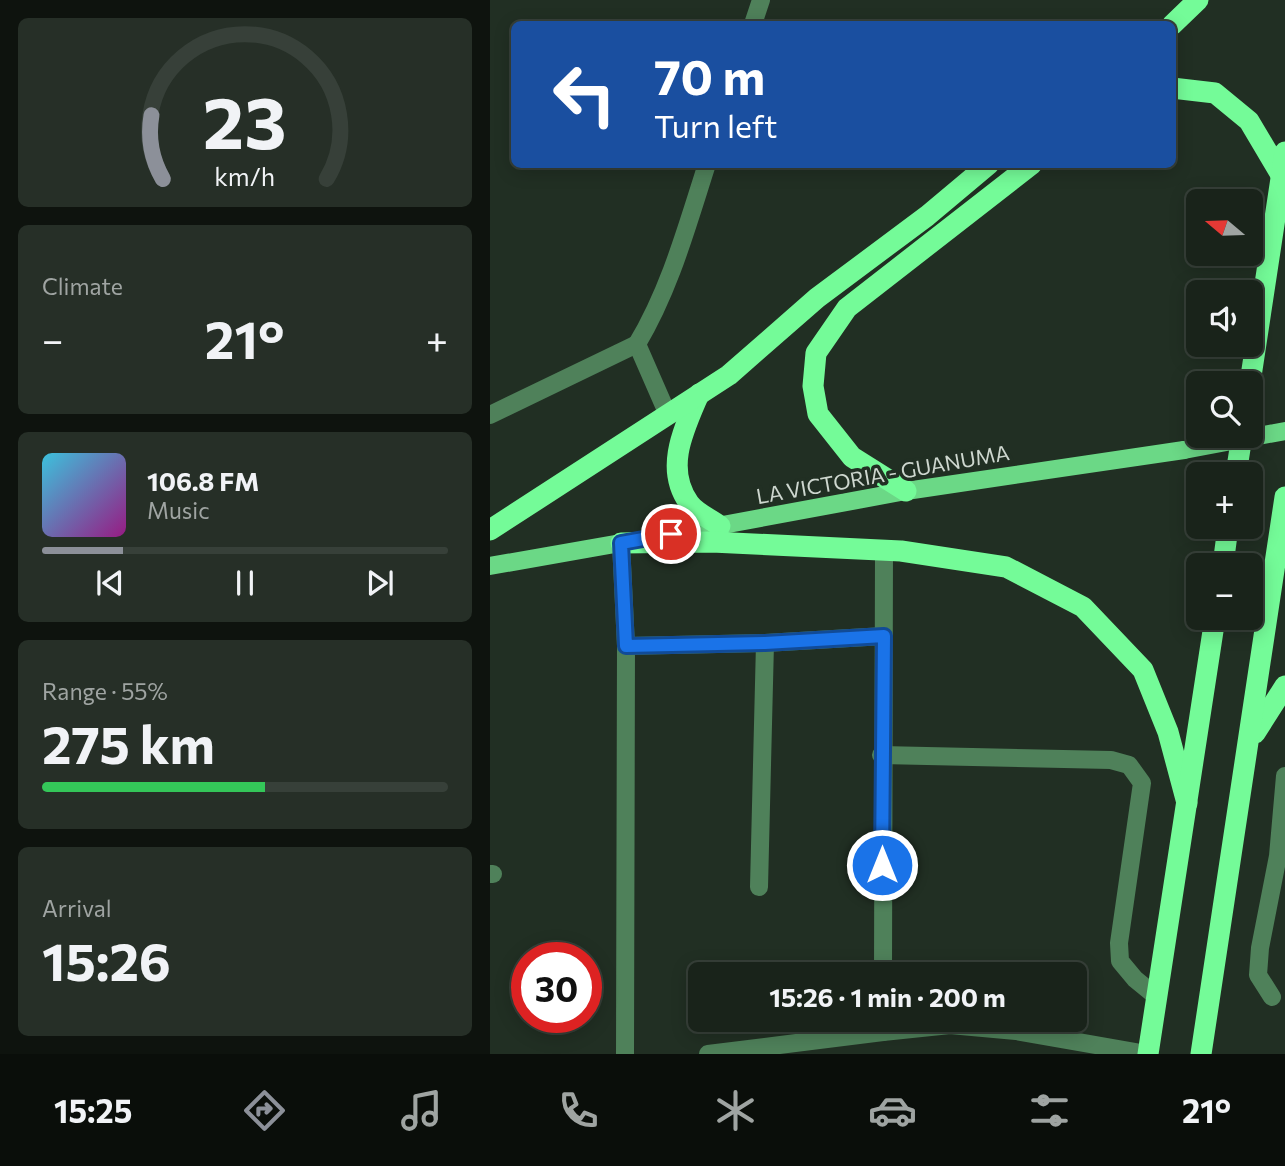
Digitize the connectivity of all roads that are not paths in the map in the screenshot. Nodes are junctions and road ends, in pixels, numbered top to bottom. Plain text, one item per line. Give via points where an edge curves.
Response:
1 (761, 0) edge
2 (1198, 0) edge
3 (754, 21) edge
4 (1176, 21) edge
5 (1176, 88) edge
6 (1285, 152) edge
7 (706, 168) edge
8 (984, 168) edge
9 (1027, 168) edge
10 (1282, 175) junction
11 (637, 344) junction
12 (1252, 371) edge
13 (699, 394) junction
14 (490, 415) edge
15 (668, 415) junction
16 (1285, 431) edge
17 (906, 491) junction
18 (1285, 497) edge
19 (720, 526) junction
20 (490, 530) edge
21 (621, 543) junction
22 (884, 550) junction
23 (490, 566) edge
24 (1213, 630) edge
25 (884, 636) junction
26 (765, 643) junction
27 (626, 646) junction
28 (1285, 686) edge
29 (1250, 741) junction
30 (881, 755) junction
31 (1285, 776) edge
32 (1186, 803) junction
33 (759, 887) dead end
34 (883, 962) edge
35 (1157, 997) junction
36 (1272, 997) dead end
37 (855, 1032) edge
38 (1022, 1032) edge
39 (770, 1050) edge
40 (625, 1054) edge
41 (708, 1054) edge
42 (1147, 1054) edge
43 (1201, 1054) edge

1 - 3 street
2 - 4 highway
5 - 10 highway via 1215,93 1249,121
6 - 10 highway
7 - 11 street via 654,316
8 - 13 highway via 817,298 729,375
9 - 17 highway via 847,308 816,353 813,386 818,414 852,457
10 - 12 highway
11 - 14 street
11 - 15 street
13 - 15 highway
13 - 19 highway via 679,441 680,486 691,506
15 - 20 highway
16 - 17 main road, LA VICTORIA - GUANUMA, bridge
17 - 19 main road, LA VICTORIA - GUANUMA
18 - 29 highway
19 - 21 main road, LA VICTORIA - GUANUMA
21 - 22 highway
21 - 23 main road, LA VICTORIA - GUANUMA
21 - 27 street
22 - 25 street
22 - 32 highway via 1006,567 1083,607 1143,670 1168,732
24 - 32 highway
25 - 26 street
25 - 30 street
26 - 27 street
26 - 33 street
27 - 40 street
28 - 29 highway
29 - 43 highway
30 - 34 street
30 - 35 street via 1111,760 1129,765 1142,783 1120,961
31 - 36 street via 1278,856 1258,975
32 - 35 highway
35 - 42 highway
37 - 39 street
38 - 42 street
39 - 41 street

